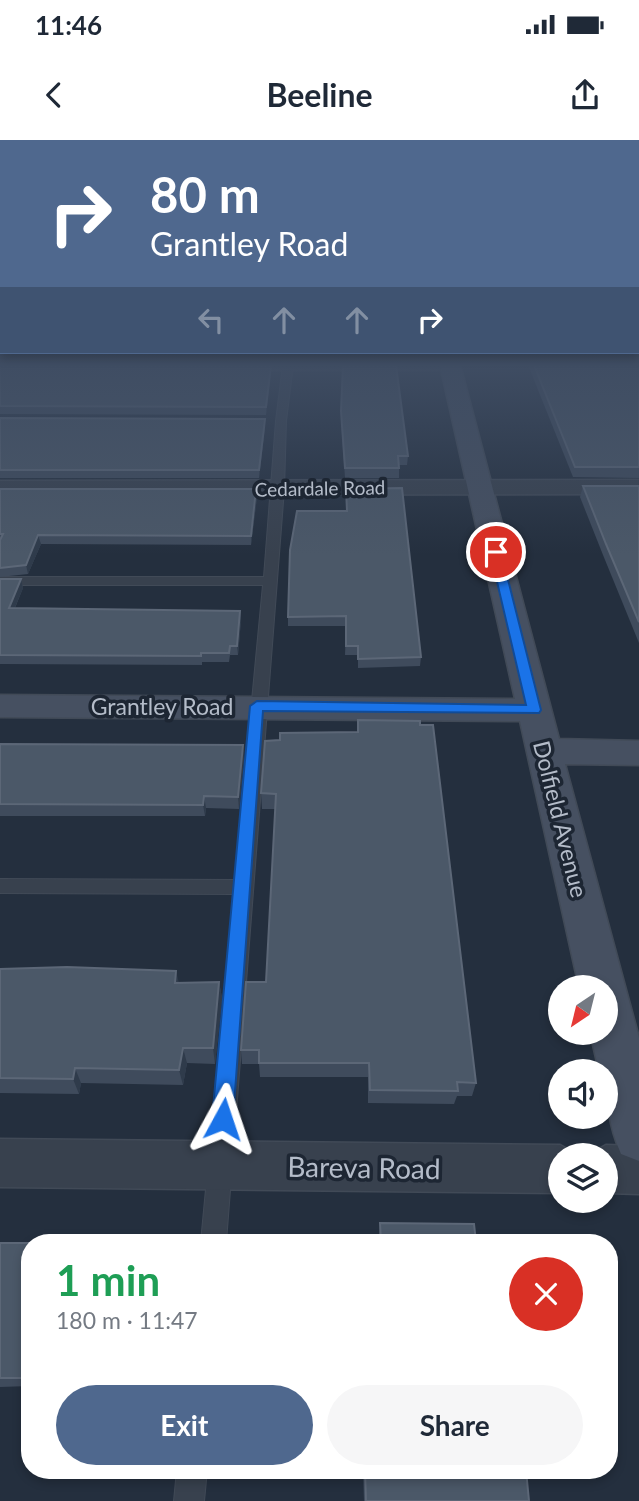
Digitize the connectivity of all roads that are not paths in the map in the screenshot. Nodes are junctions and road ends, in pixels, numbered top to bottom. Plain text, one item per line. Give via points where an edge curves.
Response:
1 (274, 429) edge
2 (466, 429) edge
3 (480, 486) junction
4 (639, 486) edge
5 (0, 488) edge
6 (278, 489) junction
7 (0, 581) edge
8 (268, 581) junction
9 (0, 706) edge
10 (257, 706) junction
11 (534, 710) junction
12 (544, 751) junction
13 (639, 753) edge
14 (0, 886) edge
15 (241, 887) junction
16 (599, 975) edge
17 (617, 1045) edge
18 (639, 1136) edge
19 (0, 1163) edge
20 (219, 1165) junction
21 (548, 1169) edge
22 (618, 1170) edge
23 (639, 1170) edge
24 (214, 1234) edge
25 (191, 1479) edge
26 (189, 1501) edge

1 - 6 lane
2 - 3 street, Dolfield Avenue
3 - 4 street, Cedardale Road
3 - 6 street, Cedardale Road
3 - 11 street, Dolfield Avenue
5 - 6 street, Cedardale Road
6 - 8 lane
7 - 8 lane
8 - 10 lane
9 - 10 street, Grantley Road
10 - 11 street, Grantley Road
10 - 15 lane
11 - 12 street, Dolfield Avenue
12 - 13 street
12 - 16 street, Dolfield Avenue
14 - 15 lane
15 - 20 lane
17 - 18 street
19 - 20 street, Bareva Road
20 - 21 street, Bareva Road
20 - 24 lane
22 - 23 street
25 - 26 lane

